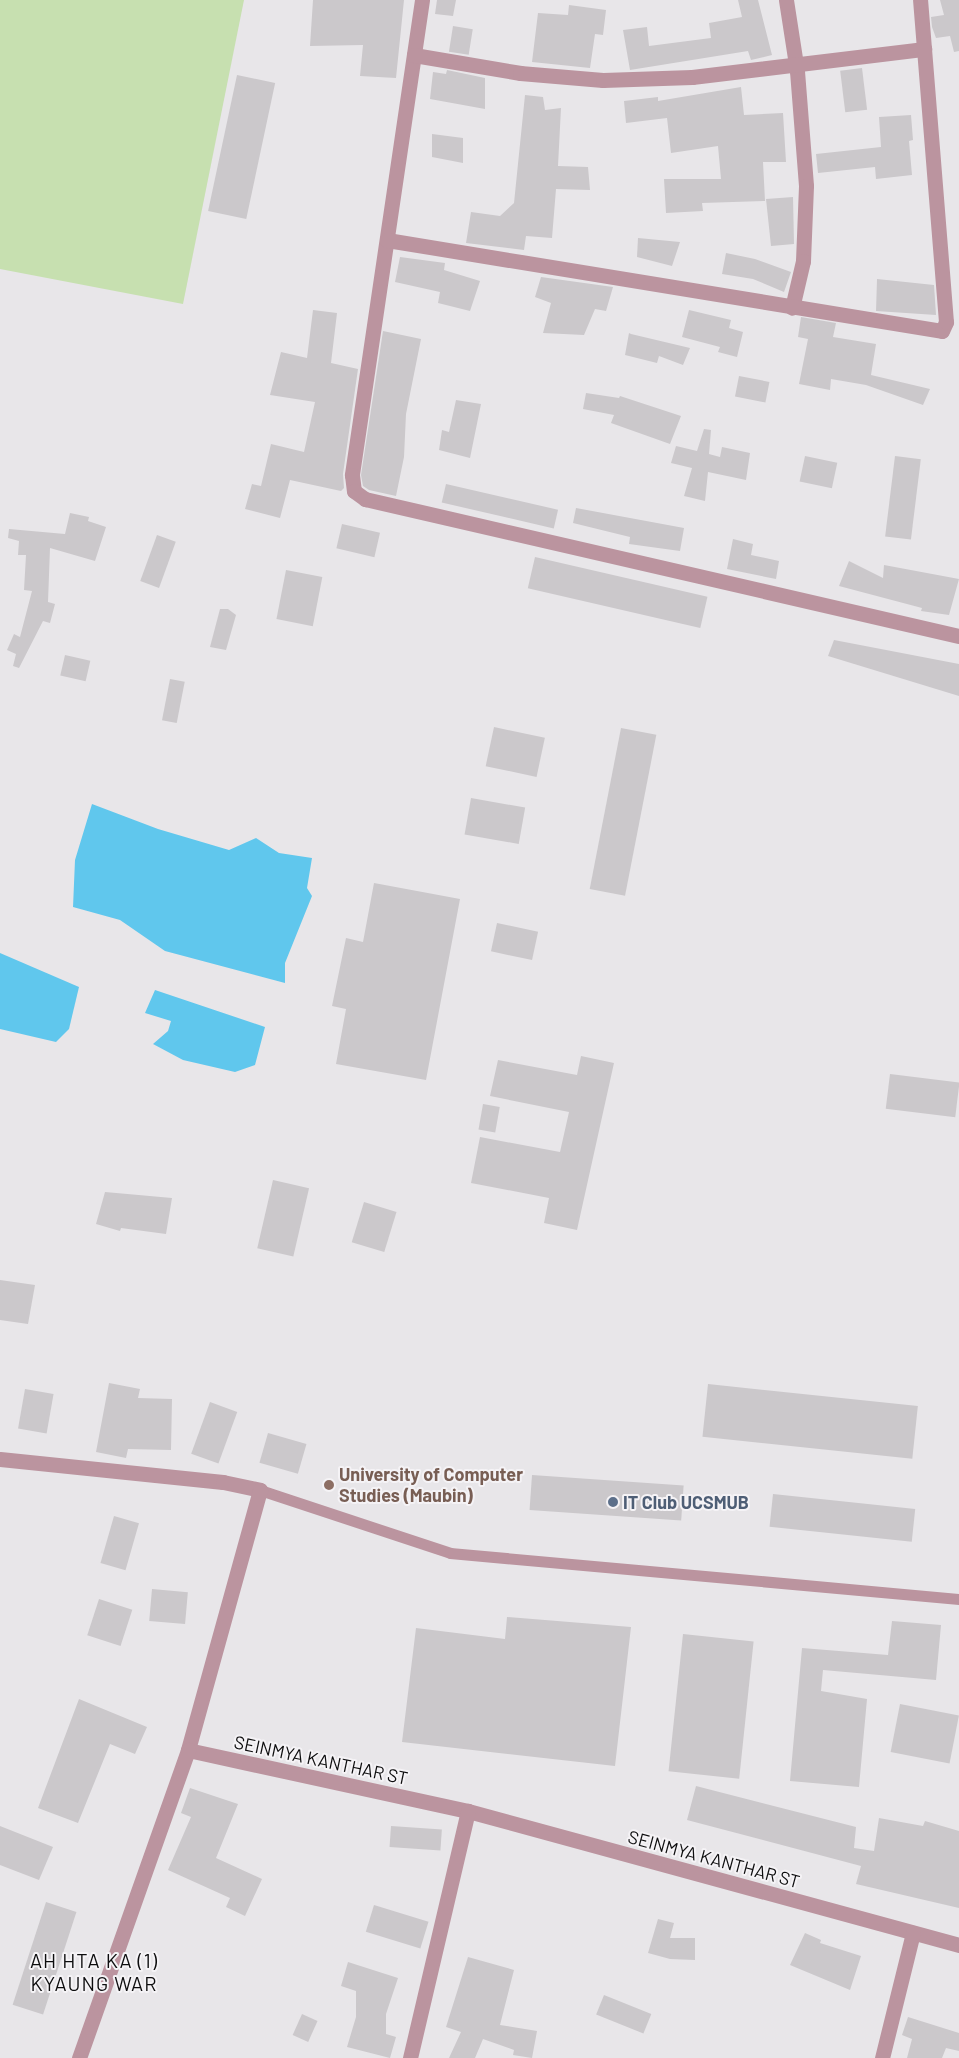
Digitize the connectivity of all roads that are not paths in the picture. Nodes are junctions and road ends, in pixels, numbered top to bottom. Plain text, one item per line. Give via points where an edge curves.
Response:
1 (422, 0) edge
2 (786, 0) edge
3 (920, 0) edge
4 (924, 49) junction
5 (414, 55) junction
6 (796, 65) junction
7 (387, 240) junction
8 (792, 308) junction
9 (959, 636) edge
10 (0, 1459) edge
11 (260, 1490) junction
12 (959, 1599) edge
13 (188, 1750) junction
14 (468, 1811) junction
15 (913, 1933) junction
16 (959, 1945) edge
17 (79, 2058) edge
18 (410, 2058) edge
19 (882, 2058) edge

1 - 5 street
2 - 6 street
3 - 4 street
4 - 6 street
4 - 8 street via 944,328 937,332
5 - 6 street via 520,73 603,80 692,77
5 - 7 street
6 - 8 street via 806,186 803,261
7 - 8 street
7 - 9 street via 352,475 354,492 358,496
10 - 11 street via 223,1482
11 - 12 lane via 450,1554
11 - 13 street
13 - 14 street, SEINMYA KANTHAR ST
13 - 17 street
14 - 15 street, SEINMYA KANTHAR ST
14 - 18 street
15 - 16 street, SEINMYA KANTHAR ST
15 - 19 street

